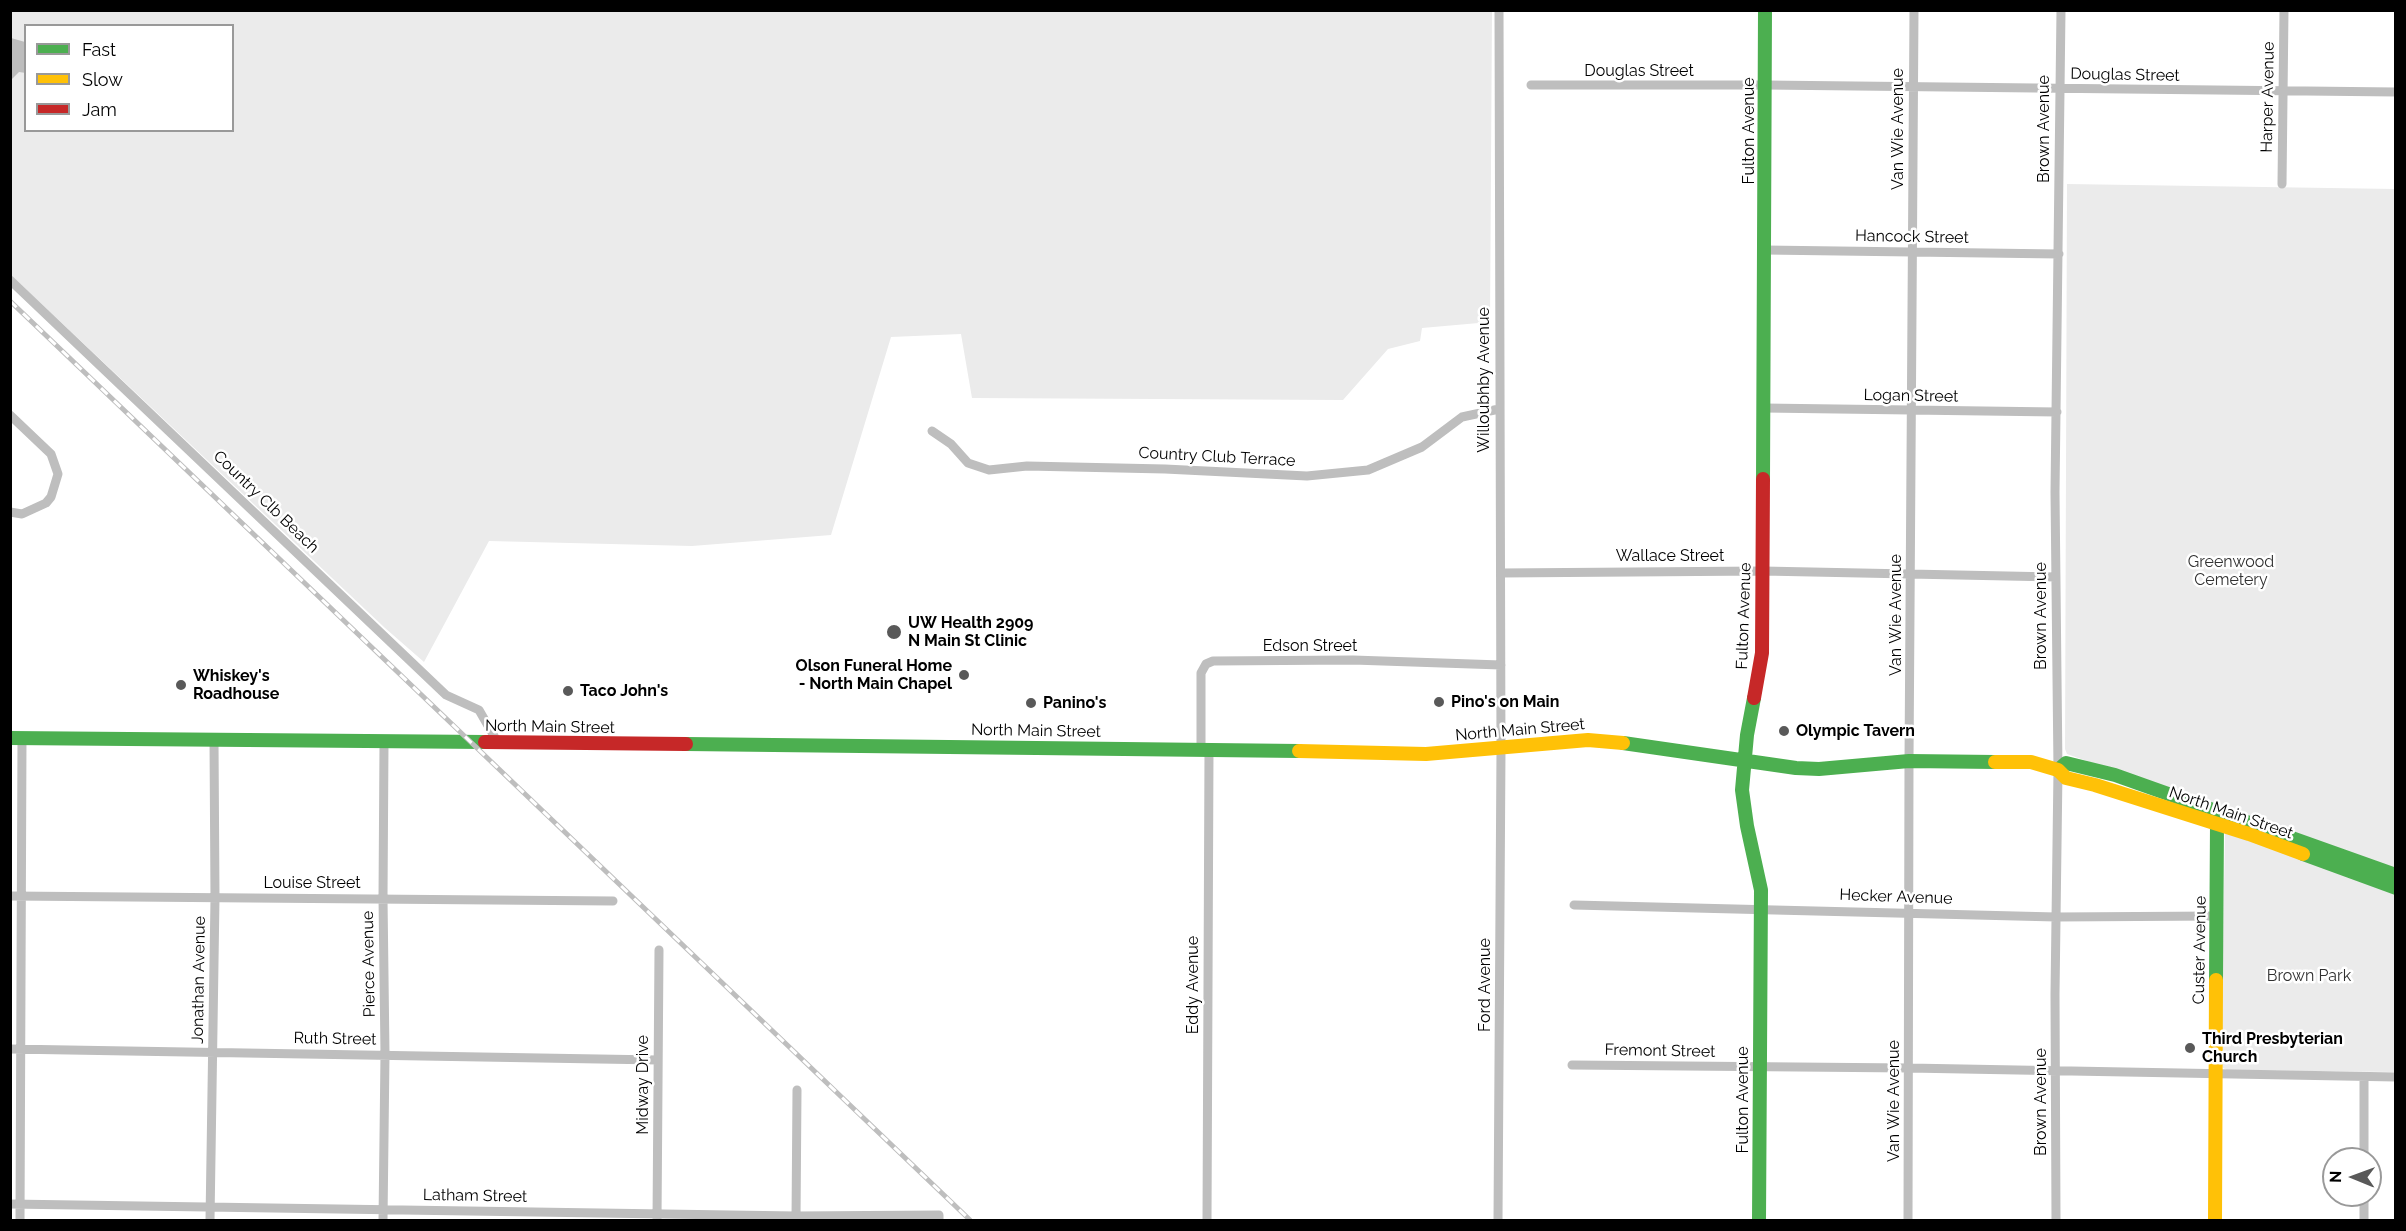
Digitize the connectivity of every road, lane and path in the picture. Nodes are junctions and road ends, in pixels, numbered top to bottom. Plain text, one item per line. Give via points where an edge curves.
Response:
1 (1499, 10) edge
2 (1766, 10) edge
3 (1914, 10) edge
4 (2061, 10) edge
5 (2284, 10) edge
6 (1531, 85) dead end
7 (1765, 85) junction
8 (1913, 88) junction
9 (2059, 89) junction
10 (2283, 92) junction
11 (2396, 92) edge
12 (2282, 184) dead end
13 (1765, 250) junction
14 (1912, 252) junction
15 (2059, 254) junction
16 (10, 280) edge
17 (1764, 408) junction
18 (1499, 409) junction
19 (1912, 411) junction
20 (2057, 412) junction
21 (10, 415) edge
22 (932, 431) dead end
23 (10, 512) edge
24 (1763, 571) junction
25 (1500, 573) junction
26 (1911, 574) junction
27 (2056, 577) junction
28 (1501, 665) junction
29 (16, 738) edge
30 (214, 740) junction
31 (384, 743) junction
32 (498, 743) junction
33 (1205, 749) junction
34 (1501, 749) junction
35 (1744, 760) junction
36 (1909, 761) junction
37 (2058, 770) junction
38 (2217, 824) junction
39 (2396, 875) edge
40 (2396, 888) edge
41 (10, 896) edge
42 (22, 896) junction
43 (215, 898) junction
44 (383, 898) junction
45 (613, 901) dead end
46 (1574, 904) dead end
47 (1761, 909) junction
48 (1910, 912) junction
49 (2218, 916) junction
50 (2056, 917) junction
51 (658, 950) dead end
52 (10, 1049) edge
53 (23, 1049) junction
54 (213, 1052) junction
55 (385, 1054) junction
56 (658, 1060) junction
57 (1572, 1065) dead end
58 (1760, 1068) junction
59 (1909, 1068) junction
60 (2056, 1071) junction
61 (2215, 1073) junction
62 (2364, 1077) junction
63 (2396, 1077) edge
64 (797, 1090) dead end
65 (2364, 1147) edge
66 (16, 1204) edge
67 (210, 1206) junction
68 (383, 1209) junction
69 (657, 1218) edge
70 (796, 1218) edge
71 (939, 1218) edge
72 (20, 1221) edge
73 (210, 1221) edge
74 (383, 1221) edge
75 (1207, 1221) edge
76 (1498, 1221) edge
77 (1759, 1221) edge
78 (1908, 1221) edge
79 (2056, 1221) edge
80 (2215, 1221) edge

1 - 18 street, Willoubhby Avenue
2 - 7 main road, Fulton Avenue
3 - 8 street, Van Wie Avenue
4 - 9 street, Brown Avenue
5 - 10 street, Harper Avenue
6 - 7 street, Douglas Street
7 - 8 street, Douglas Street
7 - 13 main road, Fulton Avenue
8 - 9 street, Douglas Street
8 - 14 street, Van Wie Avenue
9 - 10 street, Douglas Street
9 - 15 street, Brown Avenue
10 - 11 street, Douglas Street
10 - 12 street, Harper Avenue
13 - 14 street, Hancock Street
13 - 17 main road, Fulton Avenue
14 - 15 street, Hancock Street
14 - 19 street, Van Wie Avenue
15 - 20 street, Brown Avenue
16 - 32 street, Country Clb Beach via 446,694 479,710
17 - 19 street, Logan Street
17 - 24 main road, Fulton Avenue
18 - 22 street, Country Club Terrace via 1462,417 1422,447 1368,470 1307,476 1142,468 1027,466 989,470 968,463
18 - 25 street, Willoubhby Avenue
19 - 20 street, Logan Street
19 - 26 street, Van Wie Avenue
20 - 27 street, Brown Avenue
21 - 23 street via 51,453 58,474 46,503 22,514
24 - 25 street, Wallace Street
24 - 26 street, Wallace Street
24 - 35 main road, Fulton Avenue via 1762,653
25 - 28 street, Willoubhby Avenue
26 - 27 street, Wallace Street
26 - 36 street, Van Wie Avenue
27 - 37 street, Brown Avenue
28 - 33 street, Edson Street via 1213,661 1201,673
28 - 34 street, Willoubhby Avenue
29 - 30 main road, North Main Street
29 - 42 street
30 - 31 main road, North Main Street
30 - 43 street, Jonathan Avenue
31 - 32 main road, North Main Street
31 - 44 street, Pierce Avenue
32 - 33 main road, North Main Street
33 - 34 main road, North Main Street via 1426,754
33 - 75 street, Eddy Avenue
34 - 35 main road, North Main Street via 1588,740
34 - 76 street, Ford Avenue
35 - 36 main road, North Main Street via 1819,769
35 - 47 main road, Fulton Avenue via 1743,802 1760,881
36 - 37 main road, North Main Street via 2031,762
36 - 48 street, Van Wie Avenue
37 - 38 main road, North Main Street via 2066,778
37 - 39 main road, North Main Street via 2066,763 2115,775
37 - 50 street, Brown Avenue
38 - 40 main road, North Main Street
38 - 49 main road, Custer Avenue
41 - 42 street, Louise Street
42 - 43 street, Louise Street
42 - 53 street
43 - 44 street, Louise Street
43 - 54 street, Jonathan Avenue
44 - 45 street, Louise Street
44 - 55 street, Pierce Avenue
46 - 47 street, Hecker Avenue
47 - 48 street, Hecker Avenue
47 - 58 main road, Fulton Avenue
48 - 50 street, Hecker Avenue
48 - 59 street, Van Wie Avenue
49 - 50 street, Hecker Avenue
49 - 61 main road, Custer Avenue
50 - 60 street, Brown Avenue
51 - 56 street, Midway Drive
52 - 53 street, Ruth Street
53 - 54 street, Ruth Street
53 - 66 street
54 - 55 street, Ruth Street
54 - 67 street, Jonathan Avenue
55 - 56 street, Ruth Street
55 - 68 street, Pierce Avenue
56 - 69 street, Midway Drive
57 - 58 street, Fremont Street
58 - 59 street, Fremont Street
58 - 77 main road, Fulton Avenue
59 - 60 street, Fremont Street
59 - 78 street, Van Wie Avenue
60 - 61 street, Fremont Street
60 - 79 street, Brown Avenue
61 - 62 street, Fremont Street
61 - 80 main road, Custer Avenue
62 - 63 street, Fremont Street
62 - 65 street
64 - 70 street
66 - 67 street, Latham Street
66 - 72 street
67 - 68 street, Latham Street
67 - 73 street, Jonathan Avenue
68 - 69 street, Latham Street
68 - 74 street, Pierce Avenue
69 - 70 street, Latham Street
70 - 71 street, Latham Street

